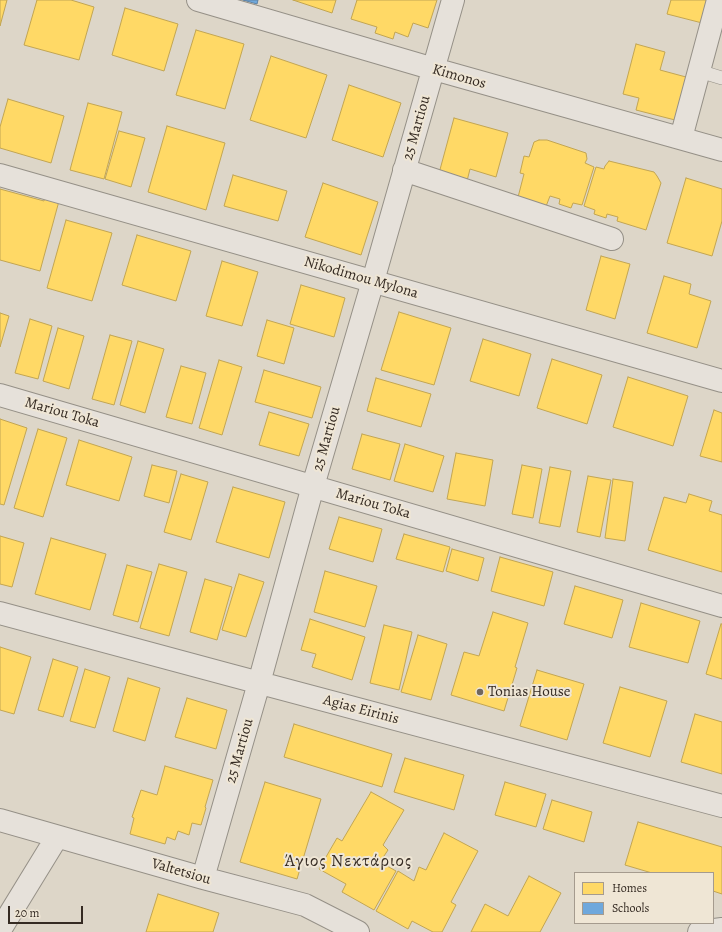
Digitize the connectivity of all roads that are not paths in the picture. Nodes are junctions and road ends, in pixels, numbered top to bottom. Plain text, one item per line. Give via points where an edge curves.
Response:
1 (198, 0) edge
2 (453, 0) edge
3 (718, 0) edge
4 (434, 70) junction
5 (700, 72) junction
6 (722, 78) edge
7 (681, 138) junction
8 (722, 150) edge
9 (404, 170) junction
10 (0, 175) edge
11 (612, 239) dead end
12 (373, 281) junction
13 (722, 381) edge
14 (0, 395) edge
15 (313, 486) junction
16 (722, 606) edge
17 (0, 613) edge
18 (259, 683) junction
19 (722, 806) edge
20 (0, 820) edge
21 (57, 837) junction
22 (203, 878) junction
23 (722, 929) edge
24 (0, 930) edge
25 (358, 932) edge
26 (699, 932) edge

1 - 4 street, Kimonos
2 - 4 street, 25 Martiou
3 - 5 street
4 - 7 street, Kimonos
4 - 9 street, 25 Martiou
5 - 6 lane
5 - 7 street
7 - 8 street, Kimonos
9 - 11 street
9 - 12 street, 25 Martiou
10 - 12 street, Nikodimou Mylona
12 - 13 street, Nikodimou Mylona
12 - 15 street, 25 Martiou
14 - 15 street, Mariou Toka
15 - 16 street, Mariou Toka
15 - 18 street, 25 Martiou
17 - 18 street, Agias Eirinis
18 - 19 street, Agias Eirinis
18 - 22 street, 25 Martiou
20 - 21 street, Valtetsiou
21 - 22 street, Valtetsiou
21 - 24 street
22 - 25 street, Valtetsiou via 306,905
23 - 26 street

